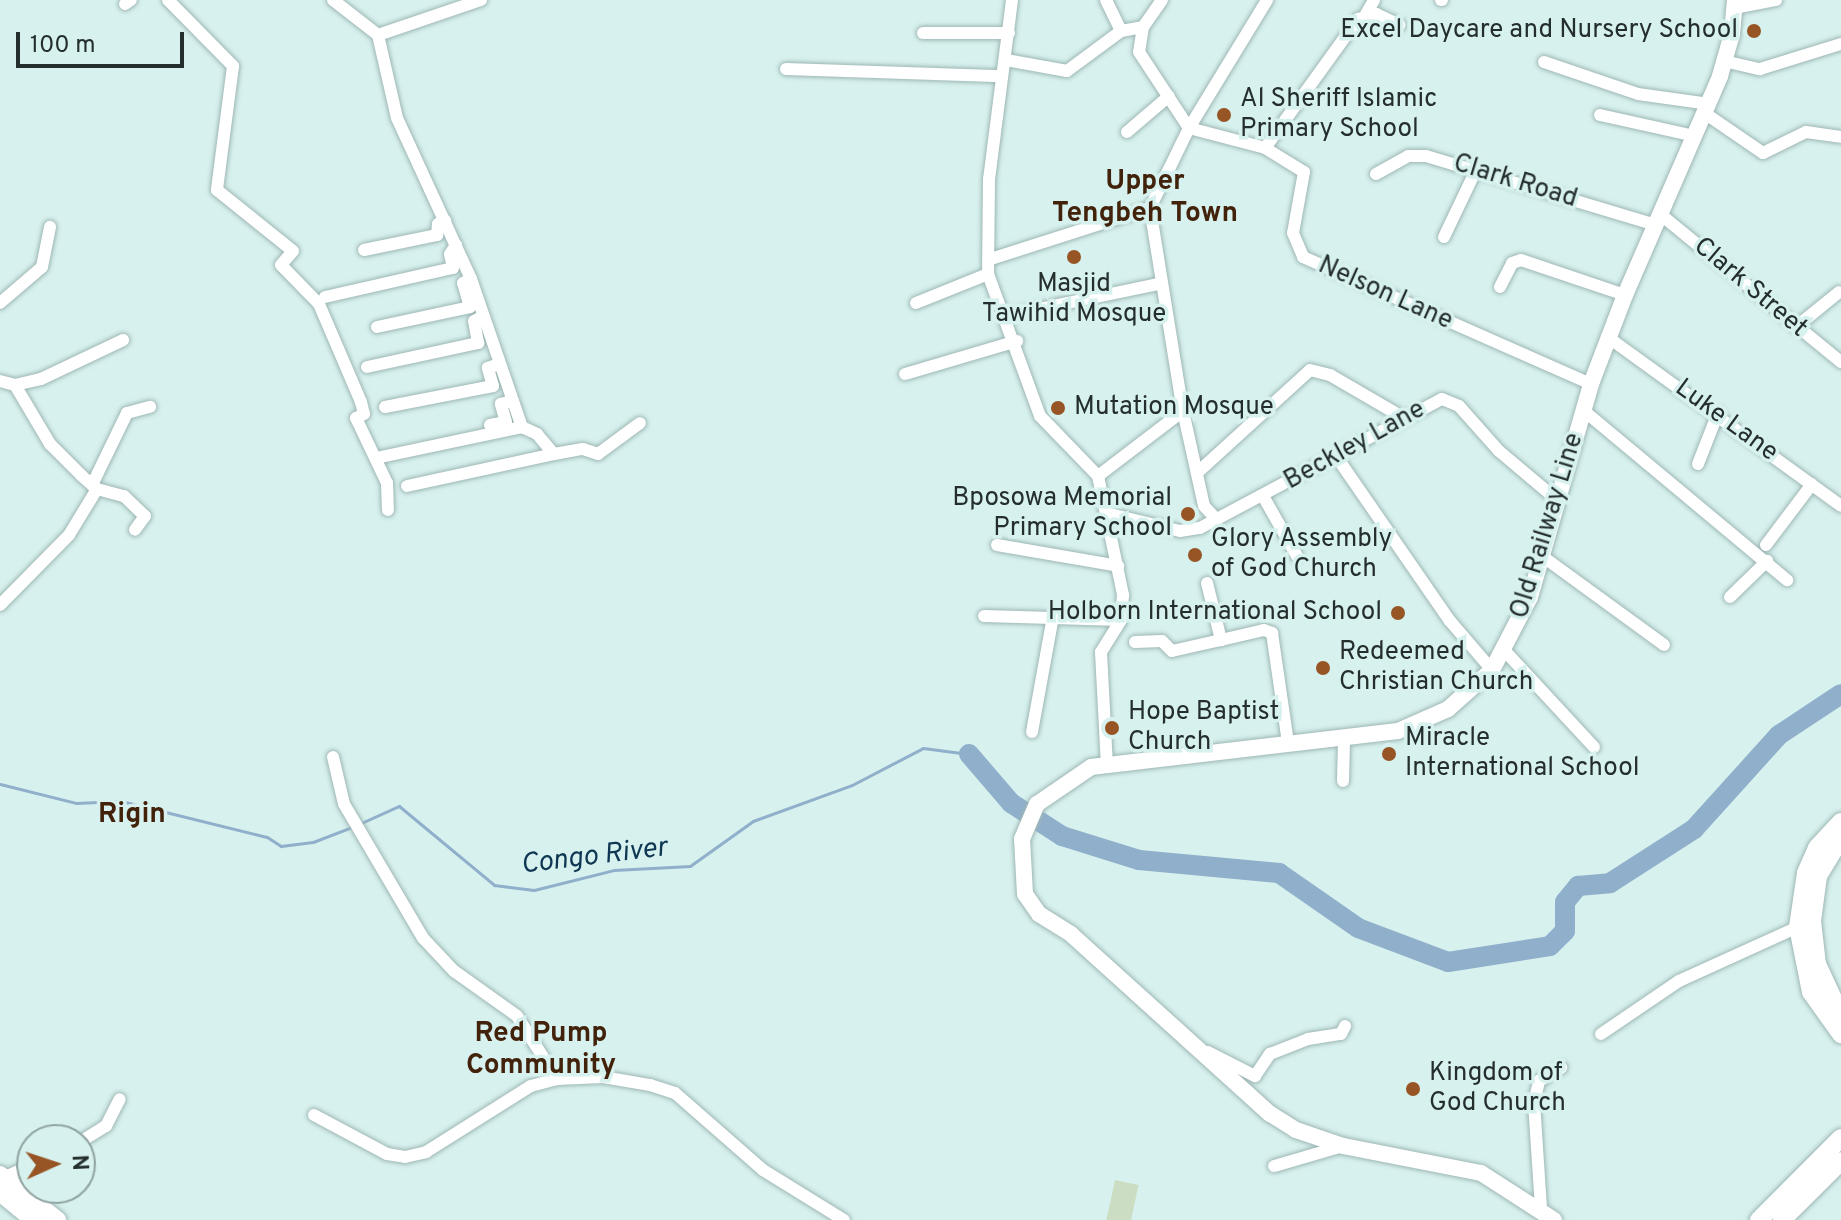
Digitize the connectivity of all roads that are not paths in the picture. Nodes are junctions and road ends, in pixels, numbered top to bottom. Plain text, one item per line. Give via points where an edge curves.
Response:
1 (168, 0) edge
2 (333, 0) edge
3 (429, 0) edge
4 (481, 0) edge
5 (1012, 0) edge
6 (1106, 0) edge
7 (1162, 0) edge
8 (1267, 0) edge
9 (1374, 0) edge
10 (1776, 0) edge
11 (1735, 4) edge
12 (1366, 14) junction
13 (433, 15) junction
14 (1400, 25) dead end
15 (1143, 27) junction
16 (1121, 31) junction
17 (923, 33) dead end
18 (1009, 33) junction
19 (378, 35) junction
20 (1841, 44) edge
21 (1006, 60) junction
22 (1724, 61) junction
23 (1544, 62) dead end
24 (786, 69) dead end
25 (1002, 76) junction
26 (1169, 96) junction
27 (1707, 109) junction
28 (1600, 115) dead end
29 (1189, 128) junction
30 (1127, 132) dead end
31 (1695, 136) junction
32 (1841, 137) edge
33 (1265, 148) junction
34 (1476, 170) junction
35 (1376, 174) dead end
36 (1150, 208) junction
37 (1658, 220) junction
38 (445, 221) junction
39 (50, 227) dead end
40 (1444, 237) dead end
41 (456, 245) junction
42 (364, 250) dead end
43 (991, 259) junction
44 (988, 274) junction
45 (471, 279) junction
46 (1158, 284) junction
47 (1500, 287) dead end
48 (1839, 292) dead end
49 (1625, 295) junction
50 (325, 297) dead end
51 (0, 303) edge
52 (916, 303) dead end
53 (1005, 316) junction
54 (482, 317) junction
55 (377, 327) dead end
56 (1796, 327) junction
57 (1609, 338) junction
58 (123, 340) dead end
59 (1017, 341) junction
60 (1841, 362) edge
61 (499, 364) junction
62 (367, 367) dead end
63 (905, 374) dead end
64 (0, 381) edge
65 (1591, 384) junction
66 (15, 385) junction
67 (512, 401) junction
68 (150, 407) dead end
69 (385, 407) dead end
70 (1583, 410) junction
71 (1183, 411) junction
72 (1718, 413) junction
73 (1404, 418) junction
74 (640, 423) dead end
75 (522, 427) junction
76 (397, 446) dead end
77 (554, 454) junction
78 (1336, 456) junction
79 (376, 458) junction
80 (1698, 464) dead end
81 (1198, 472) junction
82 (1098, 476) junction
83 (1812, 484) junction
84 (407, 486) dead end
85 (94, 487) junction
86 (1263, 496) junction
87 (1556, 499) junction
88 (1841, 506) edge
89 (388, 510) dead end
90 (1106, 513) junction
91 (1217, 520) junction
92 (135, 530) dead end
93 (997, 545) dead end
94 (1766, 545) dead end
95 (1297, 556) dead end
96 (1542, 556) junction
97 (1767, 561) junction
98 (1118, 566) junction
99 (1787, 580) dead end
100 (1207, 583) dead end
101 (1730, 597) dead end
102 (0, 605) edge
103 (984, 616) dead end
104 (1053, 617) junction
105 (1121, 620) junction
106 (1221, 640) junction
107 (1135, 642) dead end
108 (1664, 645) dead end
109 (1505, 651) junction
110 (1492, 670) junction
111 (1032, 732) dead end
112 (1344, 740) junction
113 (1288, 743) junction
114 (1594, 747) dead end
115 (333, 757) dead end
116 (1107, 765) junction
117 (1343, 781) dead end
118 (1841, 822) edge
119 (1841, 838) edge
120 (1798, 927) junction
121 (1840, 1013) edge
122 (1345, 1026) dead end
123 (1601, 1034) dead end
124 (1841, 1034) edge
125 (1191, 1045) junction
126 (1561, 1068) dead end
127 (557, 1079) junction
128 (120, 1099) dead end
129 (314, 1115) dead end
130 (96, 1132) edge
131 (1841, 1138) edge
132 (1343, 1146) junction
133 (1841, 1161) edge
134 (1274, 1166) dead end
135 (1, 1182) edge
136 (1541, 1208) junction
137 (34, 1220) edge
138 (57, 1220) edge
139 (844, 1220) edge
140 (1554, 1220) edge
141 (1759, 1220) edge
142 (1782, 1220) edge

1 - 79 street via 233,66 217,190 293,251 281,265 319,304 361,402 364,414 356,418 364,442
2 - 19 street
3 - 13 street
4 - 13 street
5 - 18 street
6 - 16 street
7 - 15 street
8 - 29 street
9 - 12 street
10 - 11 street
11 - 22 street, Old Railway Line
12 - 14 street
12 - 33 street via 1350,28
13 - 19 street
15 - 16 street
15 - 26 street via 1139,52
16 - 21 street via 1067,71
17 - 18 street
18 - 21 street
19 - 38 street via 397,118
20 - 22 street via 1760,69
21 - 25 street
22 - 27 street, Old Railway Line
23 - 27 street via 1638,94
24 - 25 street
25 - 43 street via 989,179
26 - 29 street
26 - 30 street
27 - 31 street, Old Railway Line
27 - 32 street via 1763,153 1806,132
28 - 31 street
29 - 33 street, Nelson Lane
29 - 36 street
31 - 37 street, Old Railway Line
33 - 65 street, Nelson Lane via 1304,172 1293,233 1303,257
34 - 35 street, Clark Road via 1418,155
34 - 37 street, Clark Road
34 - 40 street
36 - 43 street
36 - 46 street
37 - 49 street, Old Railway Line
37 - 56 street, Clark Street
38 - 41 street
38 - 42 street via 438,224 437,235
39 - 51 street via 42,267
41 - 45 street
41 - 50 street via 450,254 453,268
43 - 44 street
44 - 52 street
44 - 53 street
45 - 54 street
45 - 55 street via 463,283 470,307
46 - 53 street
46 - 71 street
47 - 49 street via 1512,263 1521,260
48 - 56 street
49 - 57 street, Old Railway Line
53 - 59 street
54 - 61 street
54 - 62 street via 474,321 478,343
56 - 60 street, Clark Street
57 - 65 street, Old Railway Line
57 - 72 street, Luke Lane
58 - 66 street via 41,379
59 - 63 street
59 - 82 street via 1040,416
61 - 67 street
61 - 69 street via 488,368 493,386
64 - 66 street
65 - 70 street, Old Railway Line
66 - 85 street via 50,444
67 - 75 street
67 - 76 street via 501,404 506,422
68 - 85 street via 127,413
70 - 87 street, Old Railway Line
70 - 97 street
71 - 81 street
71 - 82 street
72 - 80 street
72 - 83 street, Luke Lane
73 - 78 street, Beckley Lane
73 - 81 street via 1330,375 1310,370
73 - 87 street, Beckley Lane via 1450,399 1499,451
74 - 77 street via 598,454 583,449
75 - 77 street via 537,434
75 - 79 street
77 - 84 street
78 - 86 street, Beckley Lane
78 - 110 street via 1450,621
79 - 89 street via 387,483
81 - 91 street via 1204,506
82 - 90 street
83 - 88 street, Luke Lane
83 - 94 street
85 - 92 street via 124,496 145,516
85 - 102 street via 69,535
86 - 91 street, Beckley Lane
86 - 95 street
87 - 96 street, Old Railway Line
90 - 91 street, Beckley Lane via 1180,531
90 - 98 street
93 - 98 street
96 - 108 street
96 - 109 street, Old Railway Line
97 - 99 street
97 - 101 street
98 - 105 street
100 - 106 street
103 - 104 street
104 - 105 street
104 - 111 street
105 - 116 street via 1101,652
106 - 107 street via 1172,651 1162,641
106 - 113 street via 1264,630 1272,633
109 - 110 street, Old Railway Line
109 - 114 street
110 - 112 street, Old Railway Line via 1469,694 1422,722
112 - 113 street, Old Railway Line
112 - 117 street
113 - 116 street, Old Railway Line
115 - 127 street via 344,804 423,938 454,971 517,1016
116 - 125 street, Old Railway Line via 1073,777 1037,804 1021,852 1025,894 1039,914 1082,944
118 - 120 main road via 1817,848 1806,873
119 - 121 main road via 1818,876 1812,921 1817,964
120 - 123 street via 1679,981
120 - 124 main road via 1811,992
122 - 125 street via 1341,1034 1308,1039 1270,1054 1255,1076
125 - 132 street, Old Railway Line via 1270,1114 1296,1130
126 - 136 street via 1539,1081 1534,1103
127 - 129 street via 531,1086 415,1155 387,1154
127 - 139 street via 613,1078 675,1093 763,1170
128 - 130 street via 106,1126
131 - 141 main road
132 - 134 street
132 - 136 street, Old Railway Line via 1481,1173
133 - 142 main road
135 - 137 main road
135 - 138 main road
136 - 140 street, Old Railway Line

